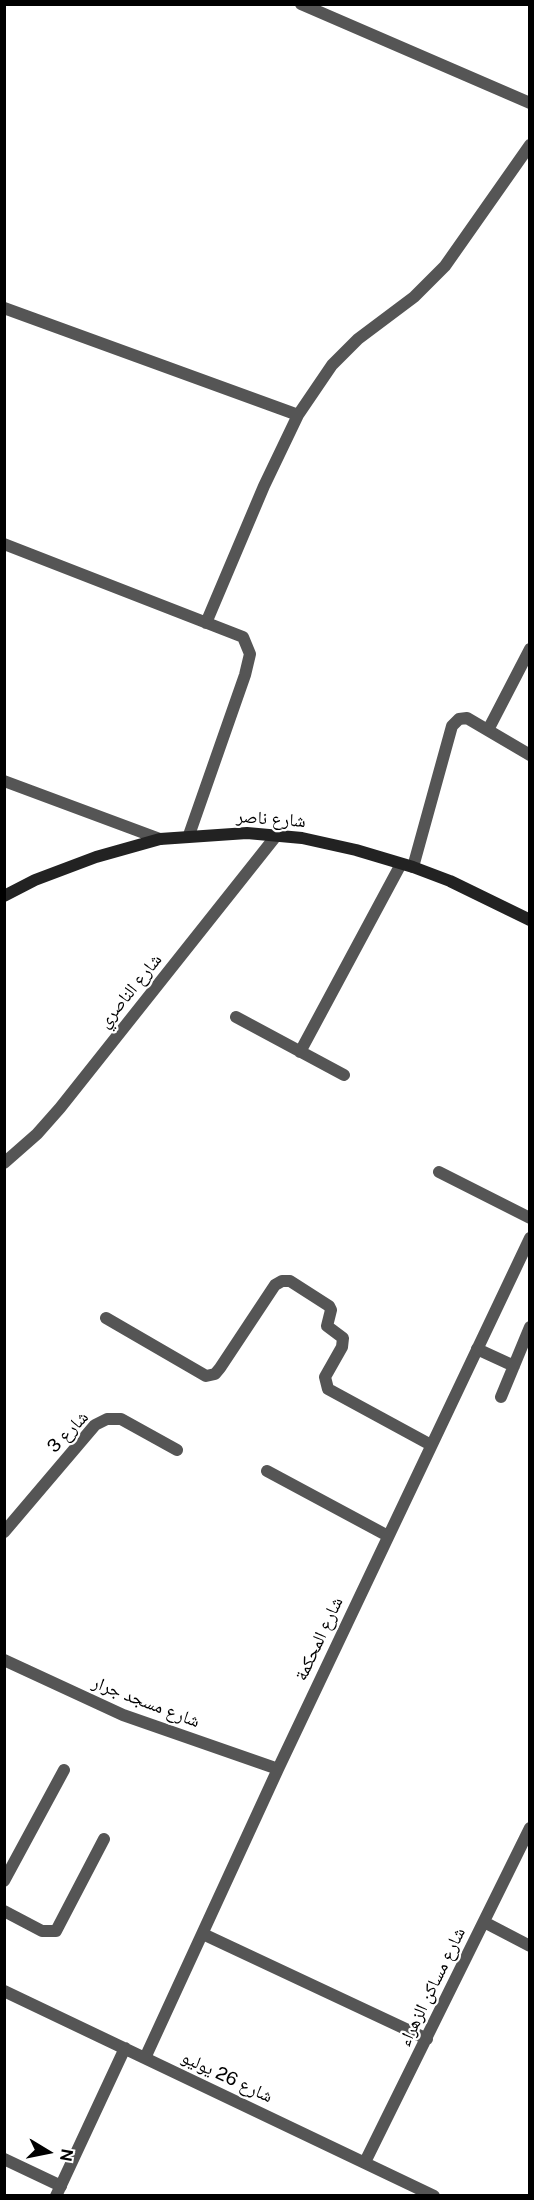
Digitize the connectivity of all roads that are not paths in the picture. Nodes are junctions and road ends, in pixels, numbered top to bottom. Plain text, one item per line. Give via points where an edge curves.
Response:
1 (301, 4) edge
2 (530, 103) edge
3 (530, 145) edge
4 (4, 308) edge
5 (298, 415) junction
6 (4, 544) edge
7 (206, 623) junction
8 (530, 649) edge
9 (488, 730) junction
10 (530, 755) edge
11 (4, 782) edge
12 (189, 835) junction
13 (276, 836) junction
14 (160, 839) junction
15 (407, 865) junction
16 (4, 896) edge
17 (530, 920) edge
18 (236, 1017) dead end
19 (300, 1052) junction
20 (344, 1075) dead end
21 (4, 1163) edge
22 (439, 1172) dead end
23 (530, 1218) edge
24 (530, 1238) edge
25 (106, 1318) dead end
26 (530, 1327) edge
27 (477, 1349) junction
28 (514, 1366) junction
29 (501, 1397) dead end
30 (431, 1445) junction
31 (177, 1450) dead end
32 (267, 1471) dead end
33 (4, 1532) edge
34 (388, 1536) junction
35 (4, 1660) edge
36 (278, 1769) junction
37 (64, 1770) dead end
38 (530, 1827) edge
39 (104, 1839) dead end
40 (4, 1881) edge
41 (4, 1911) edge
42 (484, 1922) junction
43 (203, 1934) junction
44 (530, 1946) edge
45 (4, 1991) edge
46 (427, 2039) junction
47 (124, 2048) junction
48 (145, 2058) junction
49 (4, 2159) edge
50 (365, 2162) junction
51 (59, 2191) edge
52 (434, 2196) edge

1 - 2 street
3 - 5 street via 445,266 332,365
4 - 5 street
5 - 7 street
6 - 7 street
7 - 12 street via 243,637 249,654
8 - 9 street
9 - 10 street
9 - 15 street via 467,718 452,726
11 - 14 street
12 - 13 street, شارع ناصر
12 - 14 street, شارع ناصر
13 - 15 street, شارع ناصر via 345,847
13 - 21 street, شارع الناصري via 60,1108 38,1134
14 - 16 street, شارع ناصر via 96,857
15 - 17 street, شارع ناصر
15 - 19 street
18 - 19 street
19 - 20 street
22 - 23 street
24 - 27 street, شارع المحكمة
25 - 30 street via 206,1376 220,1368 275,1285 290,1281 329,1306 327,1326 343,1338 325,1377 328,1389
26 - 28 street
27 - 28 street
27 - 30 street, شارع المحكمة
28 - 29 street
30 - 34 street, شارع المحكمة
31 - 33 street, شارع 3 via 121,1419 107,1419 95,1425
32 - 34 street
34 - 36 street, شارع المحكمة
35 - 36 street, شارع مسجد جرار via 123,1715
36 - 43 street, شارع المحكمة
37 - 40 street
38 - 42 street, شارع مساكن الزهراء
39 - 41 street via 56,1930 42,1931
42 - 44 street
42 - 46 street, شارع مساكن الزهراء
43 - 46 street
43 - 48 street, شارع المحكمة
45 - 47 street, شارع 26 يوليو
46 - 50 street, شارع مساكن الزهراء
47 - 48 street, شارع 26 يوليو
47 - 51 street
48 - 50 street, شارع 26 يوليو
49 - 51 street
50 - 52 street, شارع 26 يوليو

